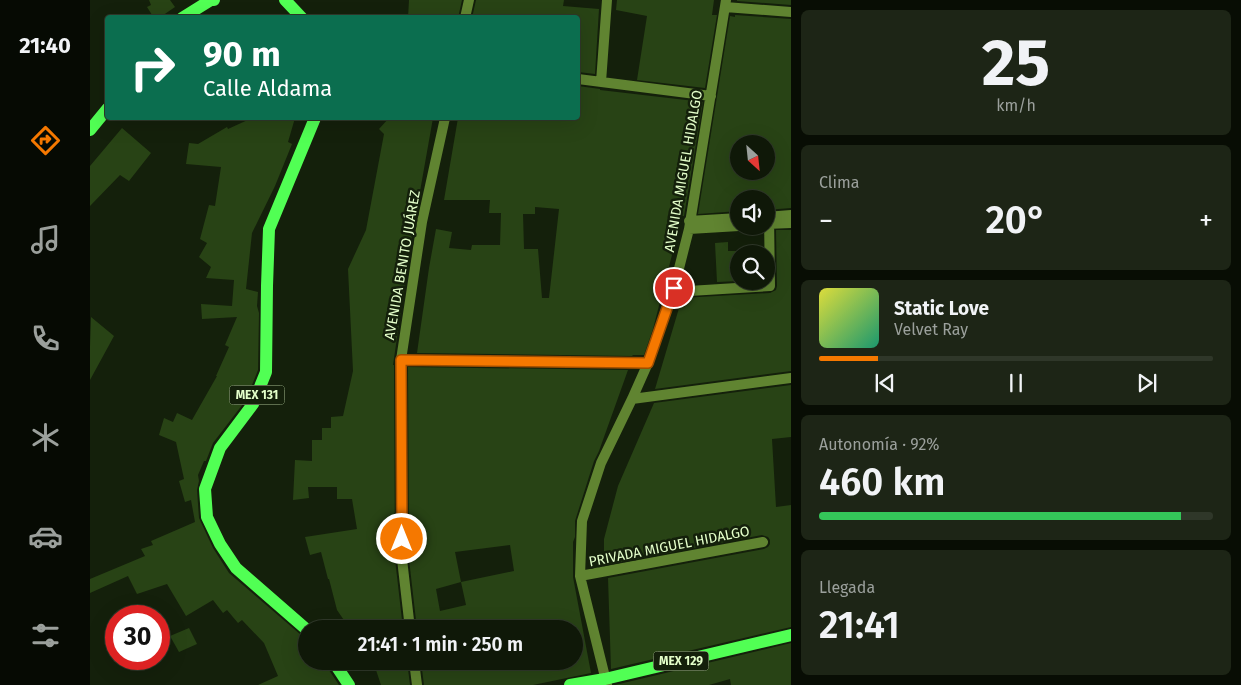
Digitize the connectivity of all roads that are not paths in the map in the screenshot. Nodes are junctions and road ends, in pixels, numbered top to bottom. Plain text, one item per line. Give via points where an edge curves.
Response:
1 (214, 0) edge
2 (285, 0) edge
3 (468, 0) edge
4 (607, 0) edge
5 (726, 3) edge
6 (791, 12) edge
7 (187, 15) edge
8 (299, 15) edge
9 (466, 15) edge
10 (580, 78) edge
11 (601, 82) junction
12 (711, 96) junction
13 (105, 112) edge
14 (313, 120) edge
15 (445, 120) edge
16 (90, 130) edge
17 (791, 215) edge
18 (730, 219) edge
19 (775, 220) edge
20 (775, 222) edge
21 (791, 223) edge
22 (689, 225) junction
23 (730, 226) edge
24 (730, 285) edge
25 (673, 290) junction
26 (401, 360) junction
27 (648, 363) junction
28 (791, 378) edge
29 (632, 399) junction
30 (763, 542) dead end
31 (580, 576) junction
32 (409, 620) edge
33 (298, 623) edge
34 (791, 635) edge
35 (339, 670) edge
36 (415, 670) edge
37 (606, 682) edge
38 (349, 685) edge
39 (417, 685) edge
40 (570, 685) edge

1 - 7 main road
2 - 8 main road
3 - 9 street
4 - 11 street
5 - 6 street
5 - 12 street, AVENIDA MIGUEL HIDALGO
10 - 11 street
11 - 12 street
12 - 22 street, AVENIDA MIGUEL HIDALGO
13 - 16 main road
14 - 33 main road, MEX 131 via 270,229 266,372 253,404 220,448 205,489 207,517 236,568
15 - 26 street, AVENIDA BENITO JUÁREZ via 422,222
17 - 19 street
18 - 22 street
20 - 21 street
22 - 23 street
22 - 25 street, AVENIDA MIGUEL HIDALGO
24 - 25 street
25 - 27 street, AVENIDA MIGUEL HIDALGO
26 - 27 street
26 - 32 street, AVENIDA BENITO JUÁREZ via 402,559
27 - 29 street, AVENIDA MIGUEL HIDALGO
28 - 29 street
29 - 31 street, AVENIDA MIGUEL HIDALGO via 601,463 582,521
30 - 31 street, PRIVADA MIGUEL HIDALGO
31 - 37 street, AVENIDA MIGUEL HIDALGO
34 - 37 main road, MEX 129
35 - 38 main road
36 - 39 street
37 - 40 main road, MEX 129

